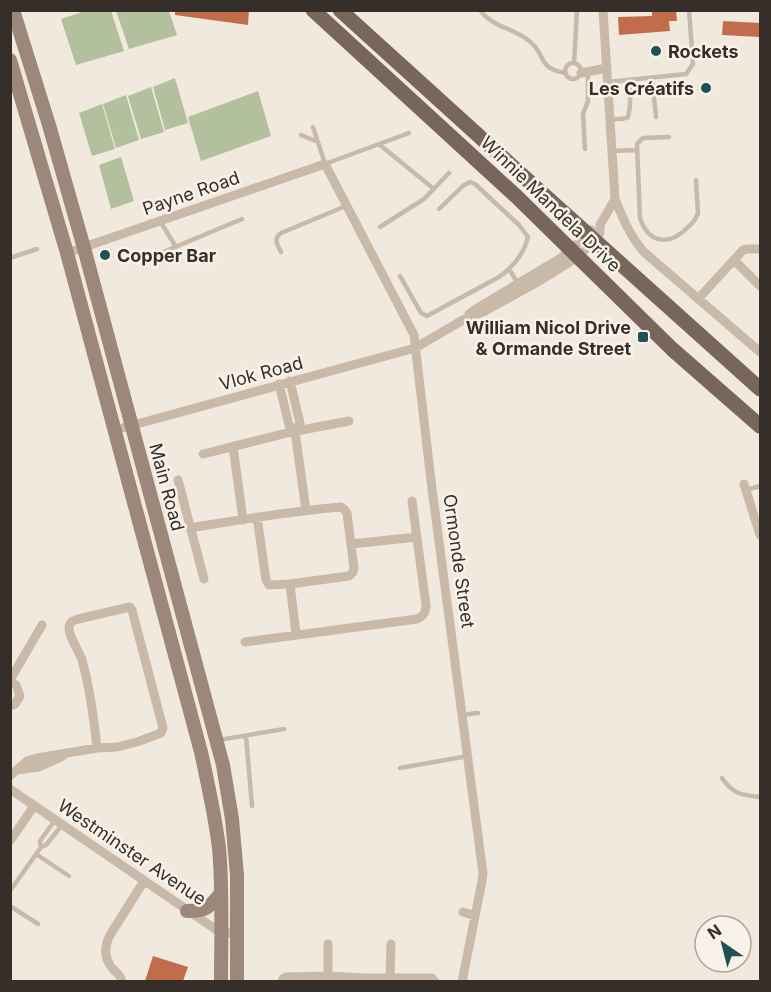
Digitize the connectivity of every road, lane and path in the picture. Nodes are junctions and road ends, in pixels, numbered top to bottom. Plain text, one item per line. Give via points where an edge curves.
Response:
1 (13, 10) edge
2 (25, 10) edge
3 (313, 10) edge
4 (340, 10) edge
5 (480, 10) edge
6 (578, 10) edge
7 (603, 10) edge
8 (689, 10) edge
9 (21, 33) junction
10 (10, 60) edge
11 (574, 63) junction
12 (607, 68) junction
13 (566, 73) junction
14 (584, 73) junction
15 (652, 78) junction
16 (630, 80) junction
17 (608, 82) junction
18 (656, 117) dead end
19 (610, 118) junction
20 (313, 127) dead end
21 (409, 134) dead end
22 (301, 135) dead end
23 (669, 136) dead end
24 (318, 142) junction
25 (380, 145) junction
26 (585, 149) dead end
27 (636, 150) junction
28 (612, 151) junction
29 (325, 164) junction
30 (449, 172) dead end
31 (696, 180) dead end
32 (434, 189) junction
33 (615, 199) junction
34 (346, 206) junction
35 (439, 209) dead end
36 (242, 219) dead end
37 (160, 221) junction
38 (380, 227) dead end
39 (591, 237) junction
40 (176, 247) junction
41 (84, 248) junction
42 (37, 249) dead end
43 (760, 249) edge
44 (281, 252) dead end
45 (67, 253) junction
46 (575, 253) junction
47 (156, 255) dead end
48 (10, 258) edge
49 (734, 260) junction
50 (509, 269) junction
51 (400, 276) dead end
52 (505, 286) junction
53 (760, 286) edge
54 (520, 287) junction
55 (698, 299) junction
56 (415, 348) junction
57 (760, 352) edge
58 (290, 381) junction
59 (279, 384) junction
60 (760, 389) edge
61 (349, 421) dead end
62 (132, 425) junction
63 (760, 426) edge
64 (115, 430) junction
65 (295, 432) junction
66 (233, 446) junction
67 (203, 454) dead end
68 (178, 480) dead end
69 (760, 486) edge
70 (745, 487) joint
71 (412, 501) dead end
72 (306, 510) junction
73 (257, 517) junction
74 (243, 520) junction
75 (190, 528) junction
76 (760, 535) edge
77 (417, 537) junction
78 (351, 544) junction
79 (204, 579) dead end
80 (290, 584) junction
81 (42, 625) dead end
82 (296, 634) junction
83 (245, 642) dead end
84 (10, 681) edge
85 (10, 706) edge
86 (478, 713) dead end
87 (462, 715) junction
88 (284, 729) dead end
89 (246, 736) junction
90 (216, 741) junction
91 (97, 748) junction
92 (468, 756) junction
93 (400, 768) dead end
94 (14, 773) edge
95 (722, 778) dead end
96 (10, 789) edge
97 (760, 797) edge
98 (34, 806) junction
99 (252, 806) dead end
100 (59, 823) junction
101 (10, 841) edge
102 (40, 847) junction
103 (36, 854) junction
104 (69, 876) dead end
105 (144, 881) junction
106 (10, 891) edge
107 (221, 893) junction
108 (10, 906) edge
109 (187, 911) junction
110 (463, 912) dead end
111 (475, 916) junction
112 (38, 924) dead end
113 (221, 933) junction
114 (237, 933) junction
115 (327, 944) dead end
116 (391, 944) dead end
117 (328, 976) junction
118 (390, 978) junction
119 (364, 980) edge
120 (122, 981) edge
121 (221, 981) edge
122 (237, 981) edge
123 (282, 981) edge
124 (435, 981) edge
125 (462, 981) edge

1 - 9 main road, Main Road
2 - 9 main road
3 - 46 main road, Winnie Mandela Drive
4 - 39 main road, Winnie Mandela Drive
5 - 13 lane via 492,23 532,43 548,68
6 - 11 lane
7 - 12 street
8 - 15 lane via 693,64 686,74
9 - 41 main road, Main Road
10 - 45 main road, Main Road
11 - 13 lane via 568,64
11 - 14 lane
12 - 14 street
12 - 17 street
13 - 14 lane via 575,79
14 - 26 lane via 588,101 584,114
15 - 16 lane
15 - 18 lane
16 - 17 lane
16 - 19 lane via 628,117
17 - 19 street
19 - 28 street
20 - 24 lane
21 - 25 lane
22 - 24 lane
23 - 27 lane via 643,138
24 - 29 lane
25 - 29 lane
25 - 32 lane
27 - 28 lane
27 - 31 lane via 640,218 654,237 673,238 696,218
28 - 33 street
29 - 34 street, Ormonde Street
29 - 37 street, Payne Road
30 - 32 lane
32 - 38 lane
33 - 39 street via 600,225 600,233
33 - 55 street via 637,244
34 - 44 lane via 281,233 276,240
34 - 56 street, Ormonde Street via 413,332
35 - 50 lane via 464,185 475,184 528,237 525,249
36 - 40 lane
37 - 40 lane
37 - 41 street, Payne Road
39 - 46 street
39 - 60 main road, Winnie Mandela Drive
40 - 47 lane
41 - 45 street, Payne Road
41 - 62 main road, Main Road
42 - 48 lane
43 - 49 street via 746,249
45 - 64 main road, Main Road
46 - 54 street via 566,266
46 - 63 main road, Winnie Mandela Drive via 672,349
49 - 53 street
49 - 55 street
50 - 52 lane
50 - 54 lane
51 - 52 lane via 427,316
52 - 54 street
52 - 56 street, Vlok Road via 463,320
55 - 57 street
56 - 58 street, Vlok Road
56 - 87 street, Ormonde Street
58 - 59 street, Vlok Road
58 - 65 street via 300,423
59 - 62 street, Vlok Road
59 - 65 street via 289,425
61 - 65 street
62 - 64 street, Vlok Road
62 - 90 main road, Main Road
64 - 107 main road, Main Road via 201,752 217,831
65 - 66 street
65 - 72 street
66 - 67 street
66 - 74 street
68 - 75 street
69 - 70 lane
70 - 76 street
71 - 77 street
72 - 73 street
72 - 78 street via 343,508
73 - 74 street
73 - 80 street via 266,580 271,585
74 - 75 street
75 - 79 street
77 - 78 street
77 - 82 street via 426,605 421,617
78 - 80 street via 351,575
80 - 82 street
81 - 84 street
82 - 83 street
84 - 85 street via 20,696
86 - 87 lane
87 - 92 street, Ormonde Street
88 - 89 lane
89 - 90 lane
89 - 99 lane
90 - 114 main road, Main Road via 232,819
91 - 91 street via 85,672 70,624 129,607 163,731 137,742
91 - 94 street
92 - 93 lane
92 - 111 street, Ormonde Street via 483,873
95 - 97 lane via 731,790
96 - 98 street, Westminster Avenue
98 - 100 street, Westminster Avenue
98 - 101 street
100 - 102 lane via 46,845
100 - 102 lane via 40,841
100 - 105 street, Westminster Avenue
102 - 103 lane
103 - 104 lane
103 - 106 lane
105 - 109 street, Westminster Avenue
105 - 120 street via 106,944 109,963
107 - 109 main road via 206,909
107 - 113 main road, Main Road
108 - 112 lane
109 - 113 street, Westminster Avenue
110 - 111 street
111 - 125 street, Ormonde Street
113 - 114 street
113 - 121 main road, Main Road
114 - 122 main road, Main Road
115 - 117 street
116 - 118 street
117 - 119 street
117 - 123 street via 286,977
118 - 119 street
118 - 124 street

